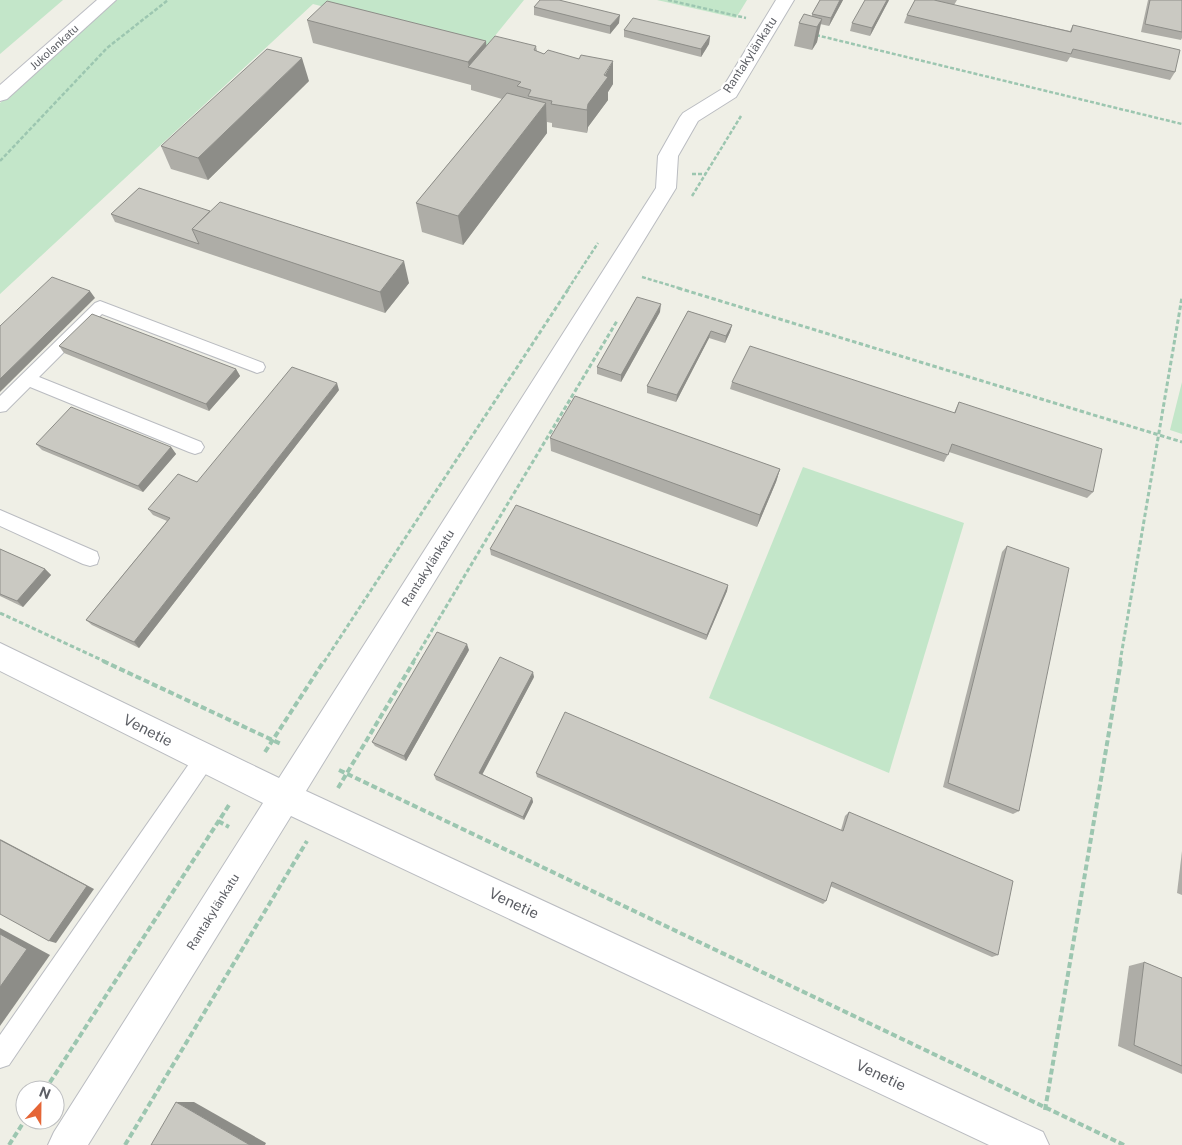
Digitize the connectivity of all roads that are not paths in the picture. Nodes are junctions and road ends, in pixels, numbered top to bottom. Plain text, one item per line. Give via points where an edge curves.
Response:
1 (107, 0) edge
2 (786, 0) edge
3 (0, 95) edge
4 (257, 367) dead end
5 (28, 379) junction
6 (0, 406) edge
7 (195, 447) dead end
8 (0, 518) edge
9 (90, 558) dead end
10 (0, 656) edge
11 (205, 758) junction
12 (285, 796) junction
13 (0, 1056) edge
14 (1036, 1131) edge
15 (67, 1145) edge

1 - 3 street, Jukolankatu
2 - 12 street, Rantakylänkatu via 757,19 729,93 690,117 668,156 666,188
4 - 5 lane via 100,307
5 - 6 lane
5 - 7 lane
8 - 9 lane
10 - 11 street, Venetie
11 - 12 street, Venetie
11 - 13 lane
12 - 14 street, Venetie
12 - 15 street, Rantakylänkatu

